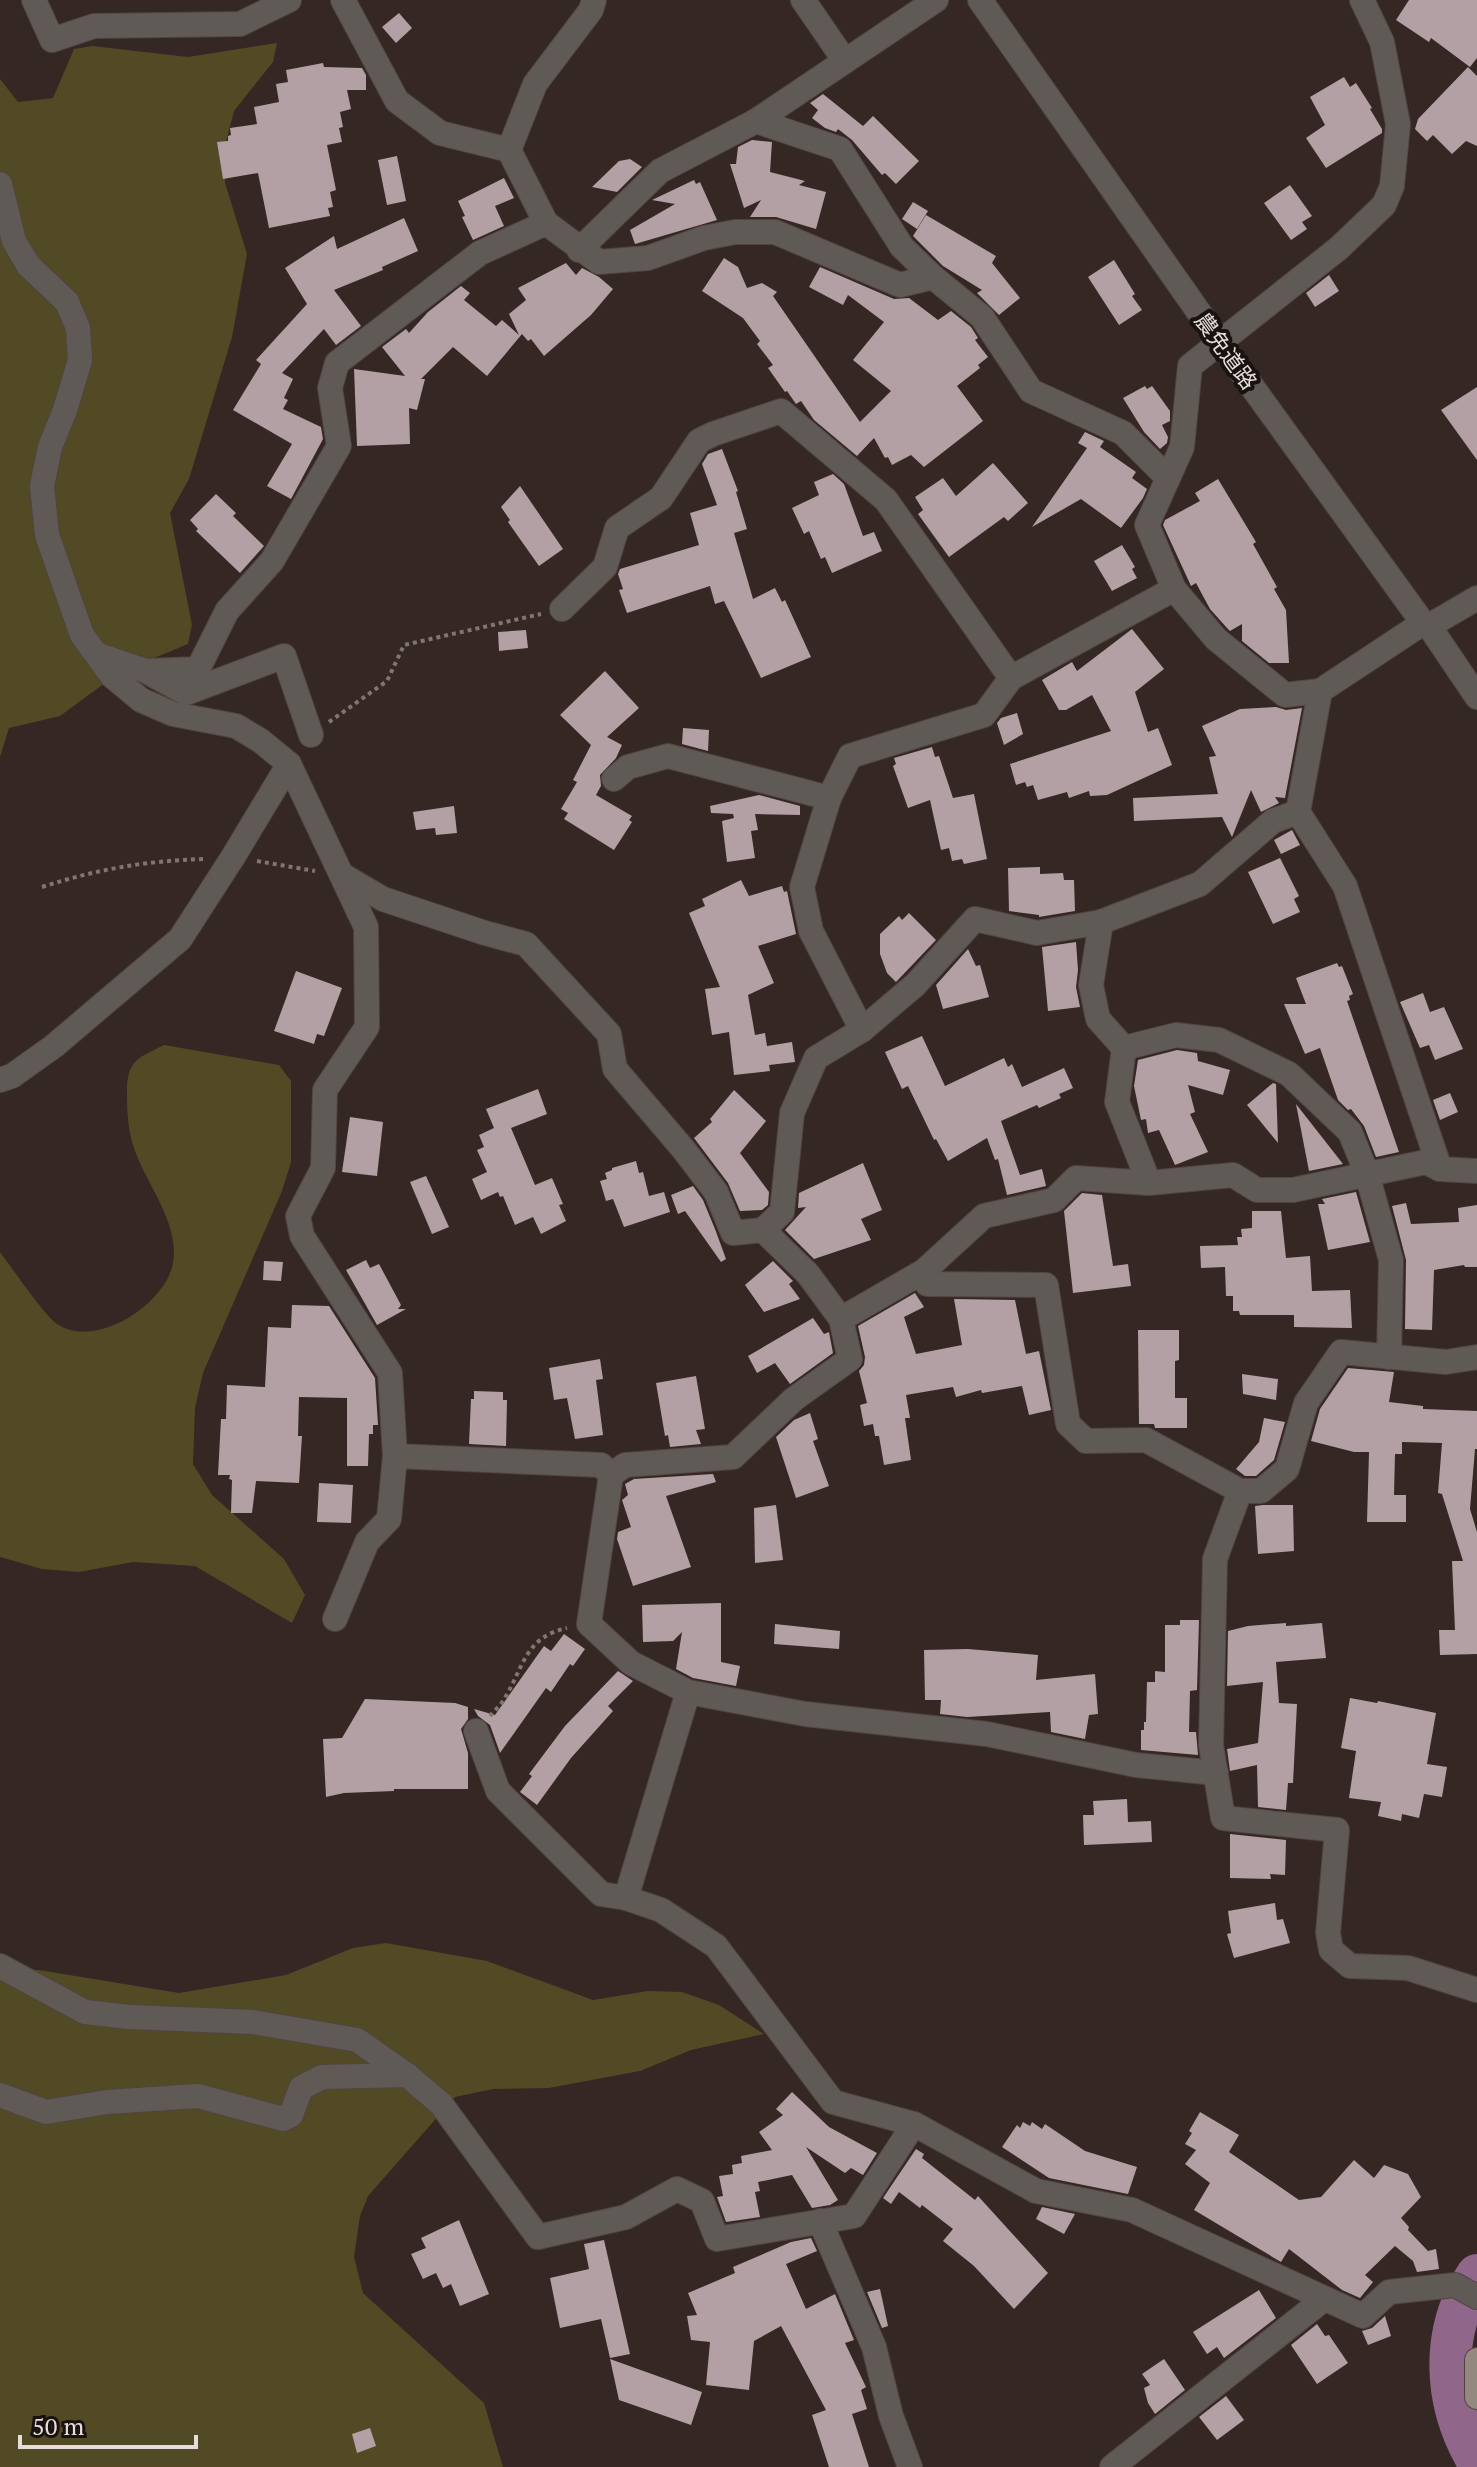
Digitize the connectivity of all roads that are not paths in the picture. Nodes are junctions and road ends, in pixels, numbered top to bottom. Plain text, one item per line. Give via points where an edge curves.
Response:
1 (34, 0) edge
2 (289, 0) edge
3 (343, 0) edge
4 (594, 0) edge
5 (803, 0) edge
6 (936, 0) edge
7 (980, 0) edge
8 (1362, 0) edge
9 (845, 61) junction
10 (756, 121) junction
11 (509, 150) junction
12 (0, 184) edge
13 (546, 223) junction
14 (579, 250) junction
15 (933, 277) junction
16 (1219, 341) junction
17 (1168, 478) junction
18 (1174, 589) junction
19 (1477, 598) edge
20 (562, 609) road end
21 (1426, 624) junction
22 (96, 654) junction
23 (146, 671) junction
24 (1011, 678) junction
25 (1320, 691) junction
26 (1477, 697) edge
27 (311, 735) road end
28 (289, 764) junction
29 (614, 779) dead end
30 (829, 798) junction
31 (1298, 812) junction
32 (342, 875) junction
33 (1101, 922) junction
34 (862, 1030) junction
35 (1124, 1048) junction
36 (0, 1080) edge
37 (1440, 1169) junction
38 (1477, 1171) edge
39 (1367, 1174) junction
40 (1149, 1183) junction
41 (763, 1230) junction
42 (924, 1271) junction
43 (841, 1319) junction
44 (1389, 1357) junction
45 (1477, 1357) edge
46 (395, 1456) junction
47 (611, 1475) junction
48 (1240, 1491) junction
49 (335, 1619) dead end
50 (688, 1692) junction
51 (476, 1731) road end
52 (1216, 1773) junction
53 (626, 1898) junction
54 (0, 1966) edge
55 (1477, 1990) edge
56 (407, 2075) junction
57 (0, 2095) edge
58 (914, 2124) junction
59 (820, 2221) junction
60 (1477, 2297) edge
61 (1324, 2299) junction
62 (1477, 2360) edge
63 (1477, 2397) edge
64 (910, 2467) edge
65 (1112, 2467) edge

1 - 2 street via 52,40 94,26 240,24
3 - 11 street via 397,101 440,133
4 - 11 street via 535,84
5 - 9 street
6 - 9 street
7 - 16 street, 農免道路
8 - 16 street via 1382,42 1398,124 1392,186 1384,205 1339,248
9 - 10 street
10 - 14 street via 660,171
10 - 15 street via 840,149 902,247
11 - 13 street
12 - 22 street via 14,241 28,265 67,302 78,328 80,360 42,486 47,535 82,635
13 - 14 street
13 - 23 street via 480,253 337,363 330,388 339,446 272,561 227,611 198,669
14 - 15 street via 599,262 648,258 704,238 775,232 900,285
15 - 17 street via 982,317 1031,391 1123,433
16 - 17 street via 1190,366 1182,447
16 - 21 street, 農免道路
17 - 18 street via 1147,525
18 - 24 street
18 - 25 street via 1216,639 1285,695
19 - 21 street
20 - 24 street via 605,567 617,528 661,498 699,441 781,411 886,500
21 - 25 street
21 - 26 street, 農免道路
22 - 23 street
22 - 28 street via 141,700 173,714 236,726
23 - 27 street via 186,693 284,656
24 - 30 street via 984,715 850,756
25 - 31 street
28 - 32 street
28 - 36 street via 180,939 54,1046
29 - 30 street via 628,767 668,756
30 - 34 street via 802,887 811,931
31 - 33 street via 1273,821 1200,884
31 - 37 street via 1345,886
32 - 41 street via 383,899 526,944 609,1034 615,1069 716,1192 733,1233
32 - 46 street via 366,927 367,1027 325,1090 323,1168 298,1216 302,1236 390,1373
33 - 34 street via 1037,933 975,919 915,985
33 - 35 street via 1091,985 1098,1019
34 - 41 street via 816,1058 792,1113 782,1212
35 - 39 street via 1176,1035 1219,1040 1289,1074 1350,1132
35 - 40 street via 1117,1102
37 - 38 street
37 - 39 street via 1426,1162
39 - 40 street via 1293,1190 1257,1190 1233,1175
39 - 44 street via 1391,1260
40 - 42 street via 1076,1178 1054,1200 984,1216
41 - 43 street via 808,1274
42 - 43 street
42 - 48 street via 927,1284 1046,1285 1068,1424 1086,1441 1146,1440
43 - 47 street via 850,1359 794,1399 733,1457 625,1465
44 - 45 street via 1446,1362
44 - 48 street via 1341,1352 1306,1403 1287,1469 1261,1491
46 - 47 street via 601,1465
46 - 49 street via 389,1519 367,1542
47 - 50 street via 589,1624 631,1663
48 - 52 street via 1215,1559 1211,1745
50 - 52 street via 805,1714 987,1734 1136,1765
50 - 53 street
51 - 53 street via 498,1791 601,1894
52 - 55 street via 1223,1818 1337,1830 1328,1933 1331,1950 1340,1958 1350,1966 1408,1968
53 - 58 street via 661,1910 716,1946 833,2102
54 - 56 street via 85,2012 308,2030 357,2040
56 - 57 street via 322,2077 301,2088 291,2115 283,2119 198,2096 46,2112
56 - 59 street via 441,2104 538,2237 626,2217 677,2189 702,2201 717,2239
58 - 59 street via 854,2216
58 - 61 street via 1036,2191 1132,2210
59 - 64 street via 874,2347
60 - 61 street via 1455,2285 1389,2292 1363,2316
61 - 65 street
62 - 63 main road

